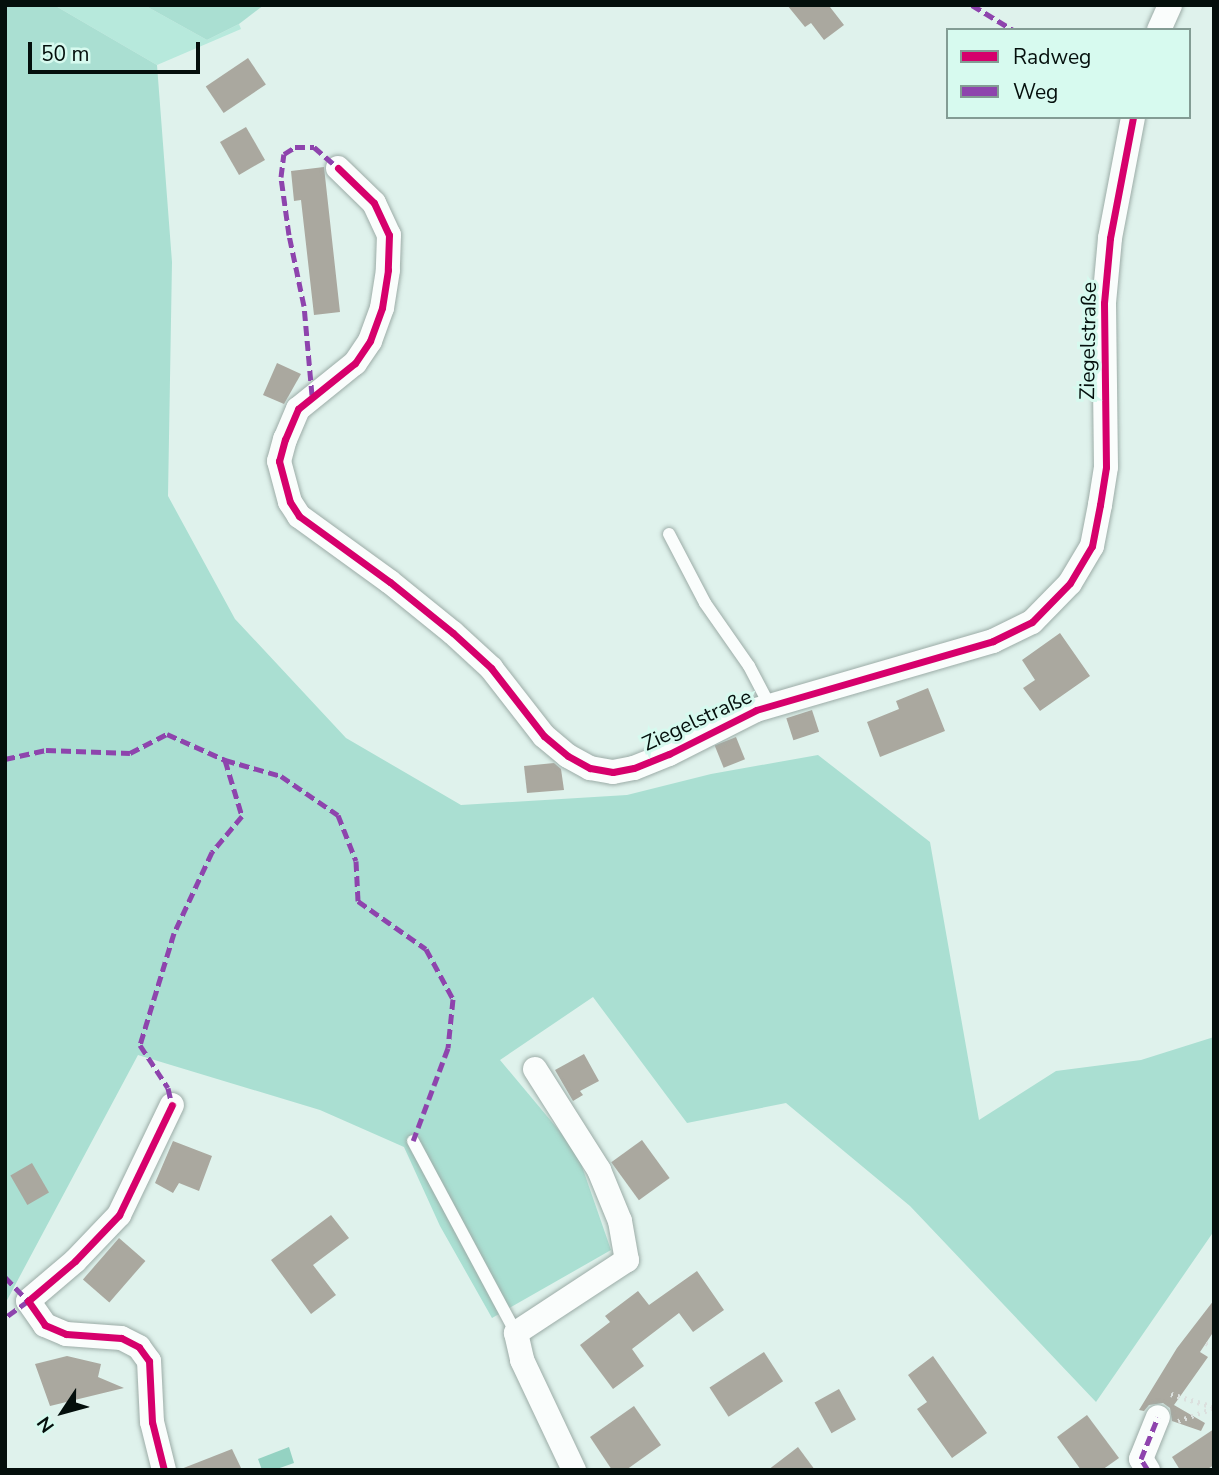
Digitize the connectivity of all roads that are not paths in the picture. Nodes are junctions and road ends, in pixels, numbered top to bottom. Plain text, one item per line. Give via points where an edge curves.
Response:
1 (1170, 5) edge
2 (1160, 28) edge
3 (1133, 119) edge
4 (338, 168) dead end
5 (669, 534) dead end
6 (770, 706) junction
7 (535, 1069) dead end
8 (172, 1105) dead end
9 (413, 1142) dead end
10 (516, 1333) junction
11 (1156, 1420) road end
12 (164, 1470) edge
13 (574, 1470) edge
14 (1148, 1470) edge

1 - 2 street
3 - 6 street, Ziegelstraße via 1110,238 1104,303 1104,480 1092,546 1070,583 1032,622 993,641
4 - 6 street, Ziegelstraße via 374,203 389,234 388,270 382,308 370,341 355,363 298,409 285,439 279,461 282,484 299,516 453,633 491,668 544,736 590,768 613,772 634,768
5 - 6 lane via 705,603 749,666
7 - 10 street via 599,1170 620,1221 626,1260
8 - 12 street via 119,1215 28,1301 45,1325 66,1334 121,1338 139,1347 149,1361 152,1422
9 - 10 lane
10 - 13 street via 522,1360
11 - 14 street via 1141,1458

